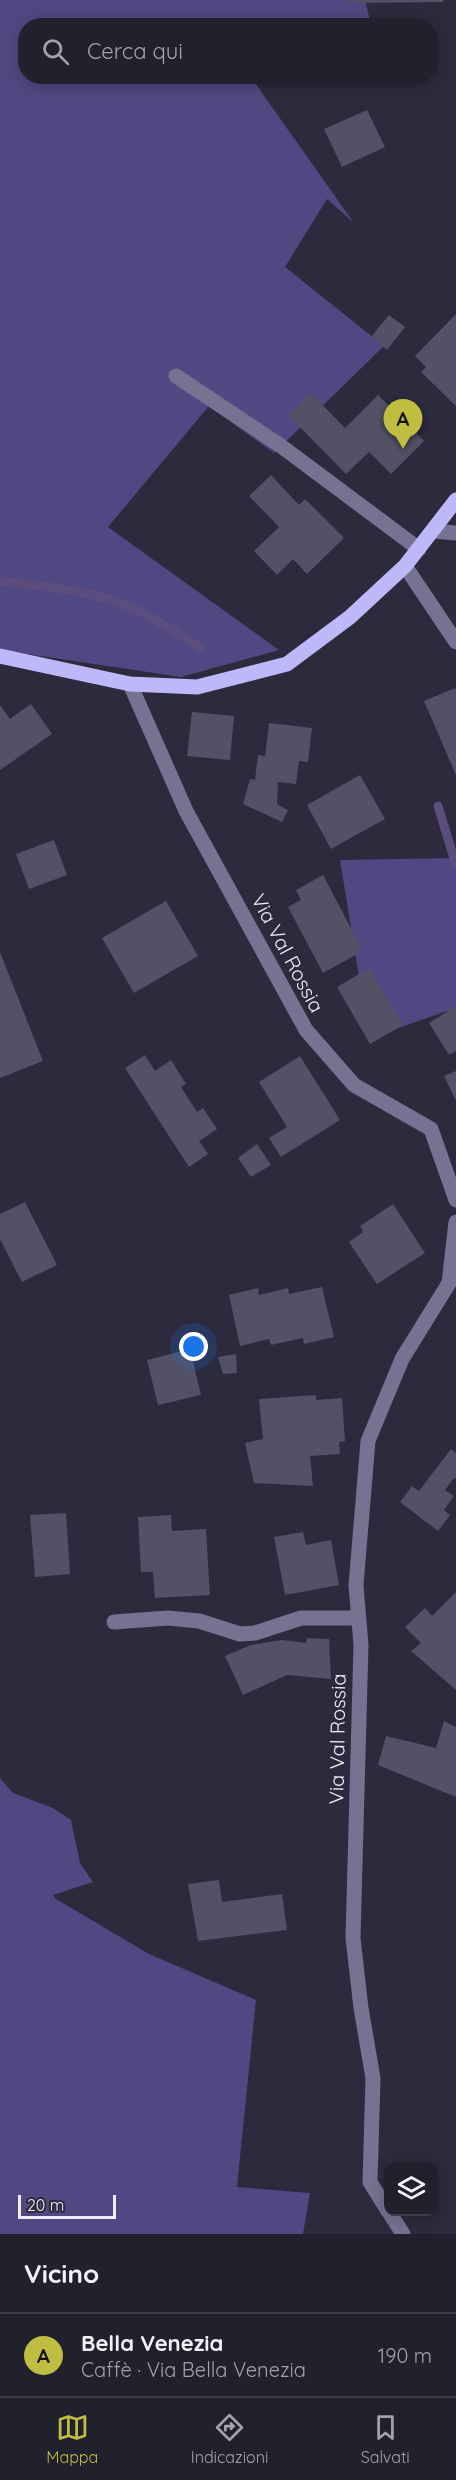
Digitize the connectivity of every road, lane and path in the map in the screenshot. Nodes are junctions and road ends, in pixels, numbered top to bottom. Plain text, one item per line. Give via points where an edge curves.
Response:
1 (176, 376) dead end
2 (456, 500) edge
3 (434, 531) junction
4 (456, 533) edge
5 (420, 549) junction
6 (405, 566) junction
7 (456, 642) edge
8 (0, 656) edge
9 (130, 684) junction
10 (456, 1200) edge
11 (456, 1222) edge
12 (452, 1287) edge
13 (359, 1618) junction
14 (114, 1622) dead end
15 (384, 2203) edge
16 (392, 2216) edge
17 (403, 2234) edge

1 - 5 street via 281,446
2 - 3 main road
3 - 4 street
3 - 5 main road
5 - 6 main road
6 - 7 street
6 - 9 main road via 350,617 286,664 197,687
8 - 9 main road
9 - 10 street, Via Val Rossia via 186,811 306,1030 354,1085 430,1129
11 - 12 street, Via Val Rossia
12 - 13 street, Via Val Rossia via 402,1359 368,1441 356,1585
13 - 14 street via 301,1618 240,1634 199,1621 168,1618
13 - 15 street, Via Val Rossia via 353,1938 374,2078 370,2182
16 - 17 street, Via Val Rossia

